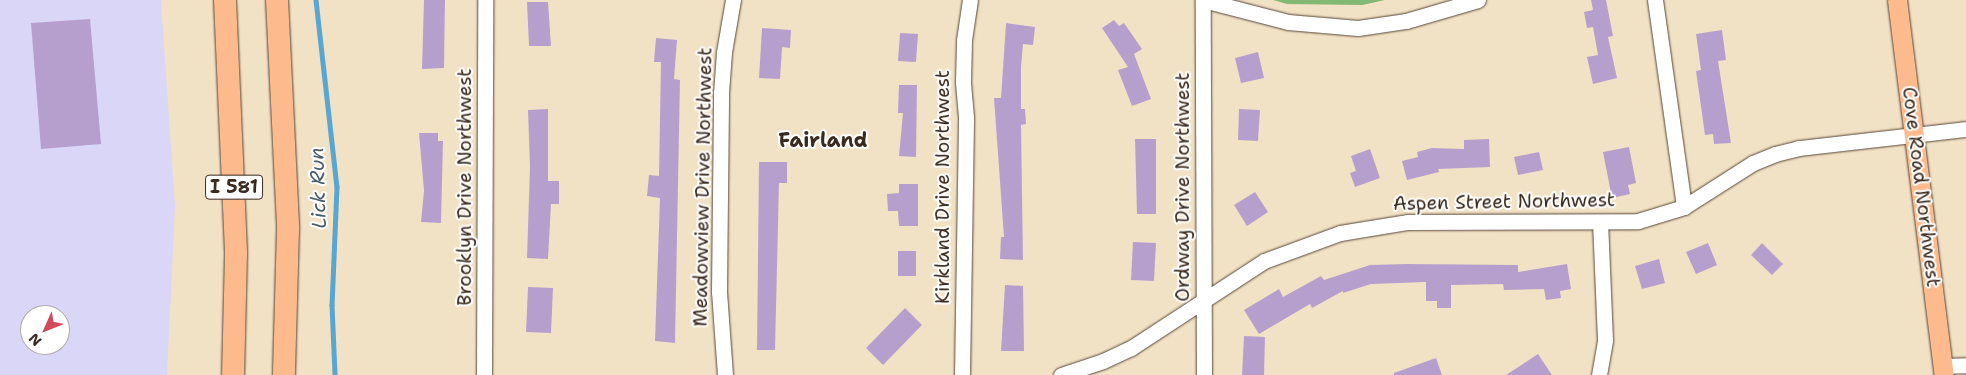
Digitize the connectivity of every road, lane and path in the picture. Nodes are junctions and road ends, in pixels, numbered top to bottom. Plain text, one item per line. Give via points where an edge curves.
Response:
1 (225, 0) edge
2 (276, 0) edge
3 (485, 0) edge
4 (733, 0) edge
5 (970, 0) edge
6 (1203, 0) edge
7 (1478, 0) edge
8 (1655, 0) edge
9 (1897, 0) edge
10 (1966, 129) edge
11 (1915, 134) junction
12 (1684, 207) junction
13 (1600, 222) junction
14 (1203, 301) junction
15 (1966, 365) edge
16 (1943, 370) edge
17 (232, 375) edge
18 (284, 375) edge
19 (484, 375) edge
20 (725, 375) edge
21 (962, 375) edge
22 (1061, 375) edge
23 (1204, 375) edge
24 (1599, 375) edge

1 - 17 highway, I 581 via 236,254
2 - 18 highway, I 581 via 288,229
3 - 19 street, Brooklyn Drive Northwest
4 - 20 street, Meadowview Drive Northwest via 721,93 719,292
5 - 21 street, Kirkland Drive Northwest via 962,82 966,117
6 - 7 street via 1288,22 1358,28 1406,21
6 - 14 street, Ordway Drive Northwest
8 - 12 street
9 - 11 main road, Cove Road Northwest
10 - 11 street, Aspen Street Northwest
11 - 12 street, Aspen Street Northwest via 1799,148 1775,154 1753,163
11 - 16 main road, Cove Road Northwest
12 - 13 street, Aspen Street Northwest via 1638,220
13 - 14 street, Aspen Street Northwest via 1381,224 1292,248 1264,261
13 - 24 street via 1605,340
14 - 22 street, Aspen Street Northwest via 1131,348 1103,362
14 - 23 street, Ordway Drive Northwest
15 - 16 street

